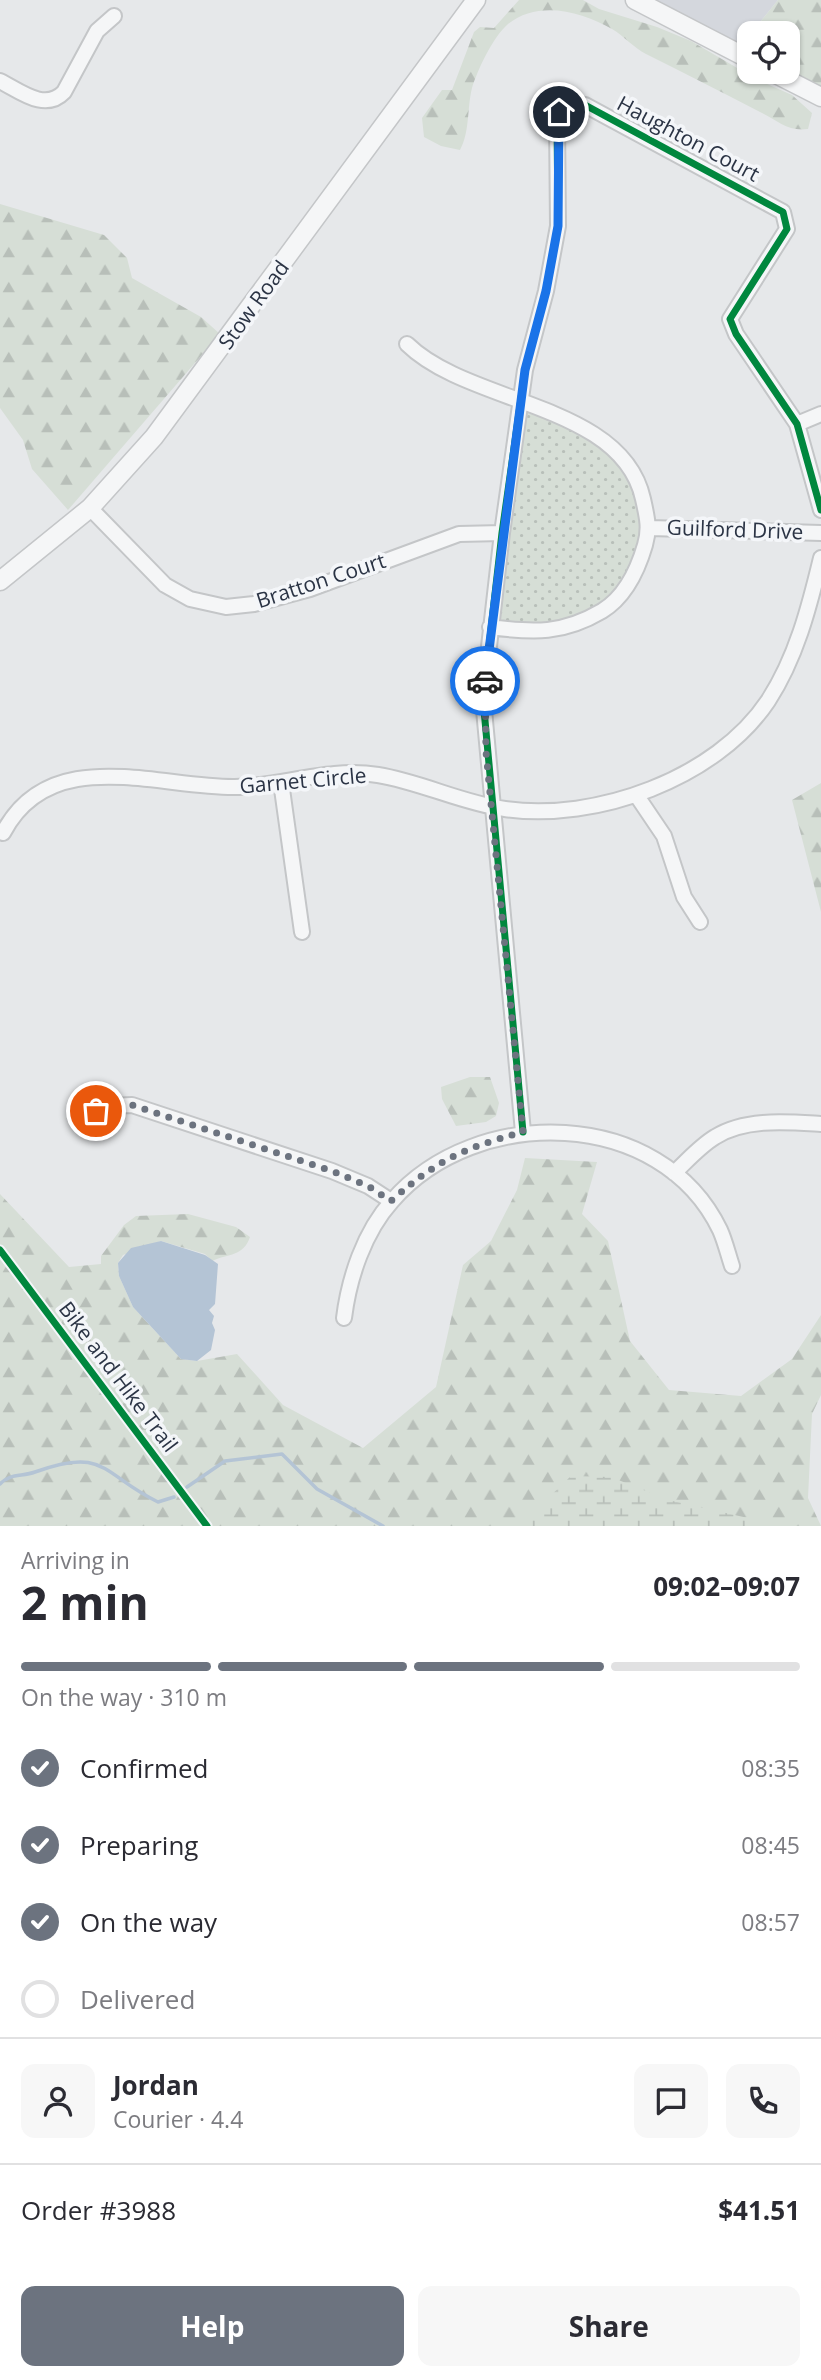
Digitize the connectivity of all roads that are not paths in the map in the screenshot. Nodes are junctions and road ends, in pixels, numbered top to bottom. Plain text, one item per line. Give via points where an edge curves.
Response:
1 (476, 0) edge
2 (635, 0) edge
3 (114, 16) dead end
4 (737, 54) edge
5 (0, 81) edge
6 (796, 84) edge
7 (821, 97) edge
8 (407, 344) dead end
9 (521, 402) junction
10 (821, 414) edge
11 (797, 424) junction
12 (90, 508) junction
13 (821, 510) edge
14 (650, 528) junction
15 (502, 533) junction
16 (821, 533) edge
17 (821, 558) edge
18 (0, 581) edge
19 (490, 627) junction
20 (281, 782) junction
21 (637, 796) junction
22 (492, 806) junction
23 (3, 833) dead end
24 (700, 922) dead end
25 (302, 932) dead end
26 (96, 1111) dead end
27 (821, 1125) edge
28 (523, 1132) junction
29 (674, 1172) junction
30 (391, 1201) junction
31 (732, 1266) dead end
32 (344, 1318) dead end

1 - 12 street, Stow Road via 203,373 134,462
2 - 4 street
3 - 5 street via 97,31 64,92 52,100 36,99
6 - 7 street
8 - 9 street via 435,366
9 - 11 street, Haughton Court via 558,226 559,112 569,104 585,105 776,206 787,220 787,229 730,319
9 - 14 street via 587,431 625,459 642,491
9 - 15 street
10 - 11 street
11 - 13 street
12 - 15 street, Bratton Court via 164,585 190,599 226,607 328,584 429,542 459,534
12 - 18 street, Stow Road
14 - 16 street, Guilford Drive
14 - 19 street via 639,564 607,608 561,630
15 - 19 street
17 - 21 street, Garnet Circle via 794,652 756,716 698,764
19 - 22 street via 483,699
20 - 22 street, Garnet Circle via 338,773 377,775
20 - 23 street, Garnet Circle via 238,787 131,775 86,777 26,802
20 - 25 street
21 - 22 street, Garnet Circle via 596,807 551,811
21 - 24 street via 665,838 684,897
22 - 28 street
26 - 30 street via 132,1105 332,1171
27 - 29 street via 778,1122 727,1130
28 - 29 street via 575,1133 610,1141
28 - 30 street via 453,1155
29 - 31 street via 720,1230
30 - 32 street via 361,1255

